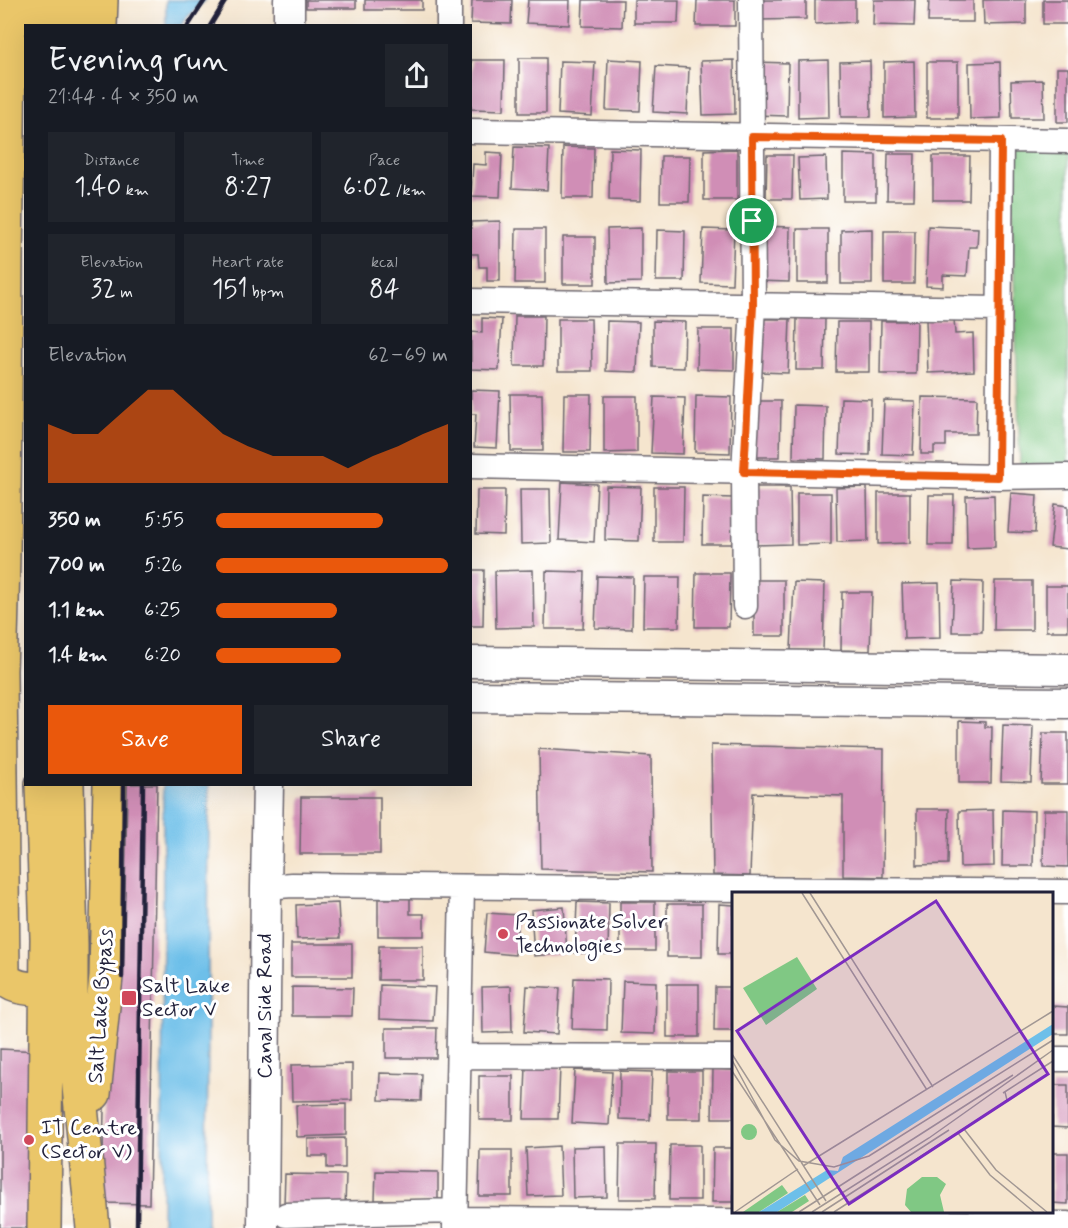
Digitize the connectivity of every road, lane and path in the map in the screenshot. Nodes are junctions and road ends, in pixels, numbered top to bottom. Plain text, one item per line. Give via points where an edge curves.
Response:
1 (8, 0) edge
2 (40, 0) edge
3 (68, 0) edge
4 (101, 0) edge
5 (290, 0) edge
6 (449, 0) edge
7 (751, 0) edge
8 (40, 24) edge
9 (67, 24) edge
10 (100, 24) edge
11 (289, 24) edge
12 (449, 24) edge
13 (472, 131) edge
14 (752, 137) junction
15 (1001, 141) junction
16 (1068, 141) edge
17 (472, 301) edge
18 (753, 306) junction
19 (999, 309) junction
20 (472, 466) edge
21 (744, 472) junction
22 (1068, 476) edge
23 (998, 477) junction
24 (745, 606) dead end
25 (472, 662) edge
26 (1068, 669) edge
27 (0, 671) edge
28 (472, 697) edge
29 (1068, 703) edge
30 (1, 707) edge
31 (42, 786) edge
32 (67, 786) edge
33 (110, 786) edge
34 (268, 786) edge
35 (266, 887) junction
36 (462, 887) junction
37 (1068, 892) edge
38 (59, 942) junction
39 (46, 990) junction
40 (459, 1056) junction
41 (732, 1057) edge
42 (456, 1219) edge
43 (274, 1221) edge
44 (1068, 1224) edge
45 (44, 1228) edge
46 (93, 1228) edge

1 - 27 main road via 10,98
2 - 8 main road
3 - 9 main road
4 - 10 main road
5 - 11 street
6 - 12 street
7 - 14 street
13 - 14 street
14 - 15 street
14 - 18 street
15 - 16 street
15 - 19 street
17 - 18 street
18 - 19 street
18 - 21 street
19 - 23 street
20 - 21 street
21 - 23 street
21 - 24 street
22 - 23 street
25 - 26 street
27 - 30 main road
28 - 29 street
30 - 39 main road via 3,974 13,985
31 - 38 main road
32 - 38 main road
33 - 46 main road, Salt Lake Bypass via 106,976 94,1091
34 - 35 street, Canal Side Road
35 - 36 street
35 - 43 street, Canal Side Road
36 - 37 street
36 - 40 street
38 - 39 main road
38 - 46 main road via 71,1006
39 - 45 main road
40 - 41 street
40 - 42 street
42 - 43 street
42 - 44 street

